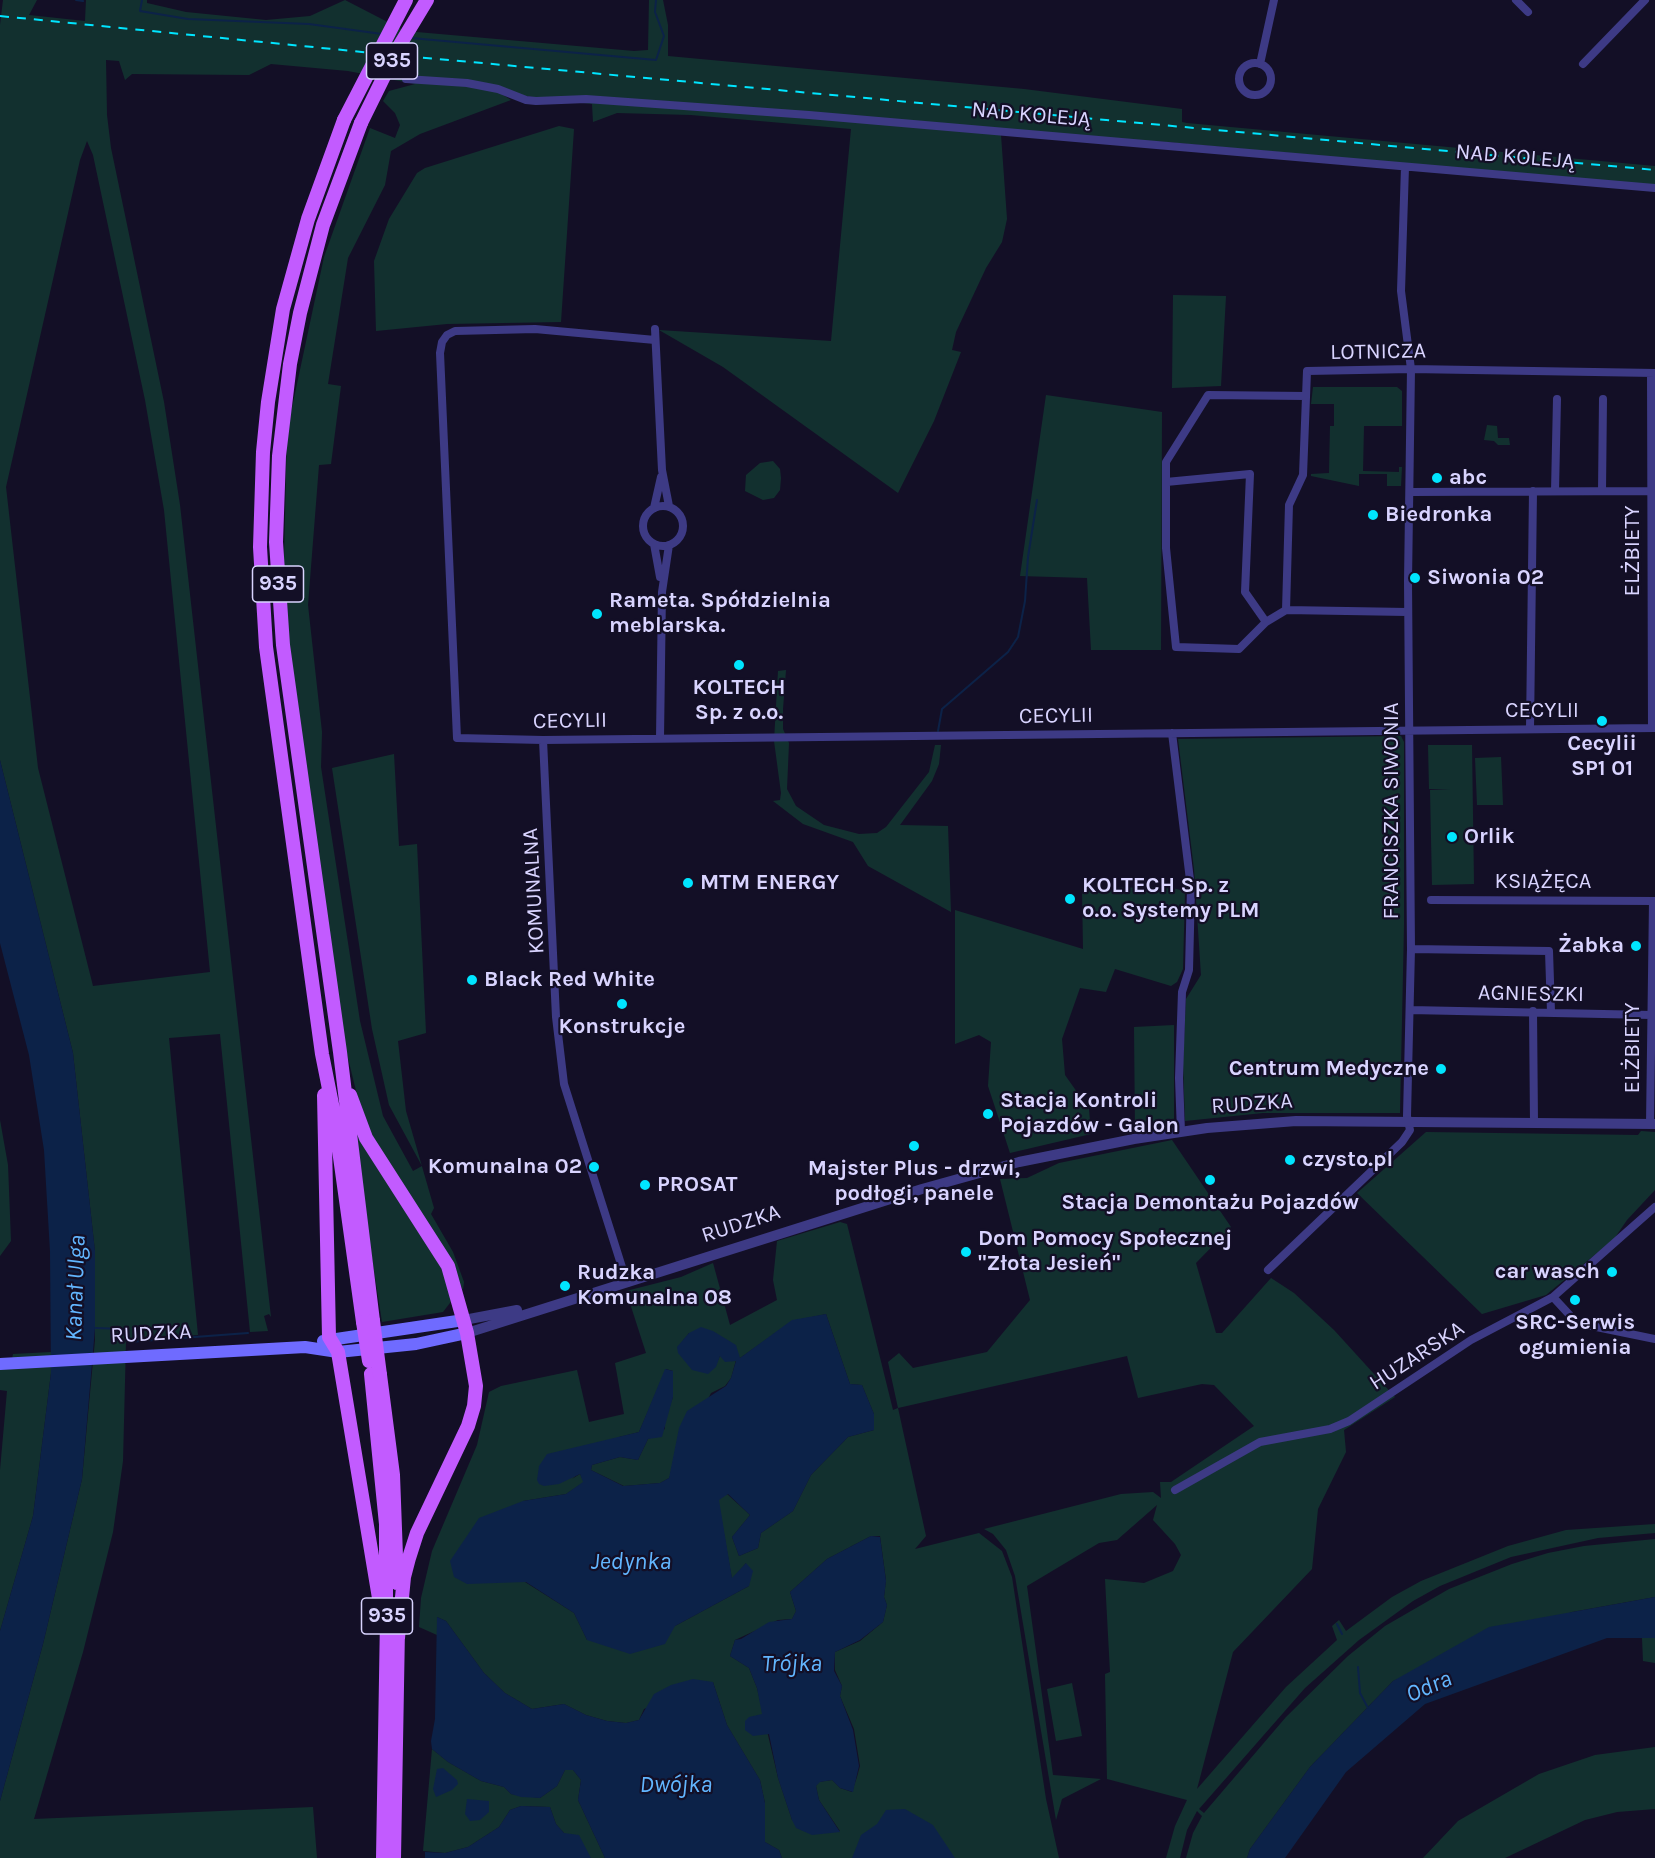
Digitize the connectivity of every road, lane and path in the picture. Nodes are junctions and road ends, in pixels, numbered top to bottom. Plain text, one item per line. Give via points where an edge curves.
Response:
1 (406, 0) edge
2 (427, 0) edge
3 (1274, 0) edge
4 (1516, 0) edge
5 (1645, 0) edge
6 (1528, 12) dead end
7 (1260, 64) dead end
8 (1583, 64) dead end
9 (406, 80) dead end
10 (1405, 167) junction
11 (1655, 188) edge
12 (655, 329) dead end
13 (655, 340) junction
14 (1411, 369) junction
15 (1653, 374) edge
16 (1306, 396) junction
17 (1557, 399) dead end
18 (1604, 399) dead end
19 (662, 470) junction
20 (1166, 482) junction
21 (1602, 490) junction
22 (1533, 491) junction
23 (1556, 491) junction
24 (1653, 491) edge
25 (1410, 492) junction
26 (669, 506) junction
27 (654, 508) junction
28 (654, 544) junction
29 (669, 545) junction
30 (662, 592) junction
31 (1286, 610) junction
32 (1407, 612) junction
33 (1266, 622) junction
34 (1654, 728) edge
35 (1530, 729) junction
36 (1409, 731) junction
37 (1172, 733) junction
38 (660, 738) junction
39 (543, 740) junction
40 (1431, 900) dead end
41 (1654, 901) edge
42 (1411, 949) junction
43 (1410, 1010) junction
44 (1533, 1011) junction
45 (1551, 1012) junction
46 (1651, 1015) junction
47 (340, 1052) junction
48 (322, 1054) junction
49 (1408, 1122) junction
50 (1534, 1123) junction
51 (1652, 1124) edge
52 (1181, 1132) junction
53 (1655, 1207) edge
54 (1268, 1270) dead end
55 (627, 1283) junction
56 (1553, 1297) junction
57 (368, 1321) junction
58 (465, 1326) junction
59 (329, 1339) junction
60 (1655, 1339) edge
61 (305, 1347) junction
62 (338, 1352) junction
63 (0, 1364) edge
64 (376, 1374) junction
65 (1175, 1490) dead end
66 (387, 1625) junction
67 (398, 1638) junction
68 (383, 1858) edge
69 (394, 1858) edge

1 - 48 main road, 935, bridge via 344,120 308,219 283,309 268,402 260,506 261,596
2 - 47 main road, 935, bridge via 361,123 324,225 300,313 284,406 277,502 278,594
3 - 7 street
4 - 6 street
5 - 8 street
9 - 10 street, NAD KOLEJĄ via 467,83 536,101 586,99 821,116
10 - 11 street, NAD KOLEJĄ
10 - 14 street, FRANCISZKA SIWONIA via 1401,291
12 - 13 street
13 - 19 street
13 - 39 street, CECYLII via 536,329 455,331 442,342 457,738
14 - 15 street, LOTNICZA
14 - 16 street, LOTNICZA via 1307,371
14 - 25 street, FRANCISZKA SIWONIA
15 - 24 street, ELŻBIETY
16 - 20 street via 1208,395 1166,462
16 - 31 street via 1303,475 1289,505
17 - 23 street
18 - 21 street
19 - 26 street
19 - 27 street
20 - 33 street via 1250,474 1245,592
20 - 33 street via 1166,548 1176,647 1239,649
21 - 23 street
21 - 24 street
22 - 23 street
22 - 25 street
22 - 35 street
24 - 34 street, ELŻBIETY
25 - 32 street, FRANCISZKA SIWONIA
26 - 27 street
26 - 29 street via 680,514 684,526 680,538
27 - 28 street via 643,526
28 - 29 street
28 - 30 street
29 - 30 street
30 - 38 street
31 - 32 street
31 - 33 street
32 - 36 street, FRANCISZKA SIWONIA
34 - 35 street, CECYLII
35 - 36 street, CECYLII
36 - 37 street, CECYLII
36 - 42 street, FRANCISZKA SIWONIA
37 - 38 street, CECYLII
37 - 52 street via 1191,888 1189,970 1182,992
38 - 39 street, CECYLII
39 - 55 street, KOMUNALNA via 556,1017 564,1084
40 - 41 street, KSIĄŻĘCA
41 - 46 street, ELŻBIETY
42 - 43 street, FRANCISZKA SIWONIA
42 - 45 street via 1550,951
43 - 44 street, AGNIESZKI
43 - 49 street, FRANCISZKA SIWONIA
44 - 45 street, AGNIESZKI
44 - 50 street
45 - 46 street, AGNIESZKI
46 - 51 street, ELŻBIETY
47 - 57 main road, 935
47 - 58 main road via 353,1107 366,1138 448,1266
48 - 57 main road, 935
48 - 59 main road
49 - 50 street, RUDZKA
49 - 52 street, RUDZKA via 1296,1121
49 - 54 street via 1410,1130 1402,1142
50 - 51 street, RUDZKA
52 - 55 street, RUDZKA via 997,1167
53 - 56 street, HUZARSKA
55 - 58 street, RUDZKA
56 - 60 street via 1576,1323
56 - 65 street, HUZARSKA via 1454,1351 1344,1424 1260,1442
57 - 64 main road, 935, bridge
58 - 59 main road, RUDZKA
58 - 62 main road, RUDZKA via 416,1344
58 - 67 main road via 476,1386 474,1406 412,1550 404,1577
59 - 61 main road, RUDZKA
59 - 62 main road
61 - 62 main road, RUDZKA
61 - 63 main road, RUDZKA
62 - 66 main road via 381,1610
64 - 66 main road, 935 via 386,1524
64 - 67 main road, 935 via 396,1517
66 - 68 main road, 935
67 - 69 main road, 935

